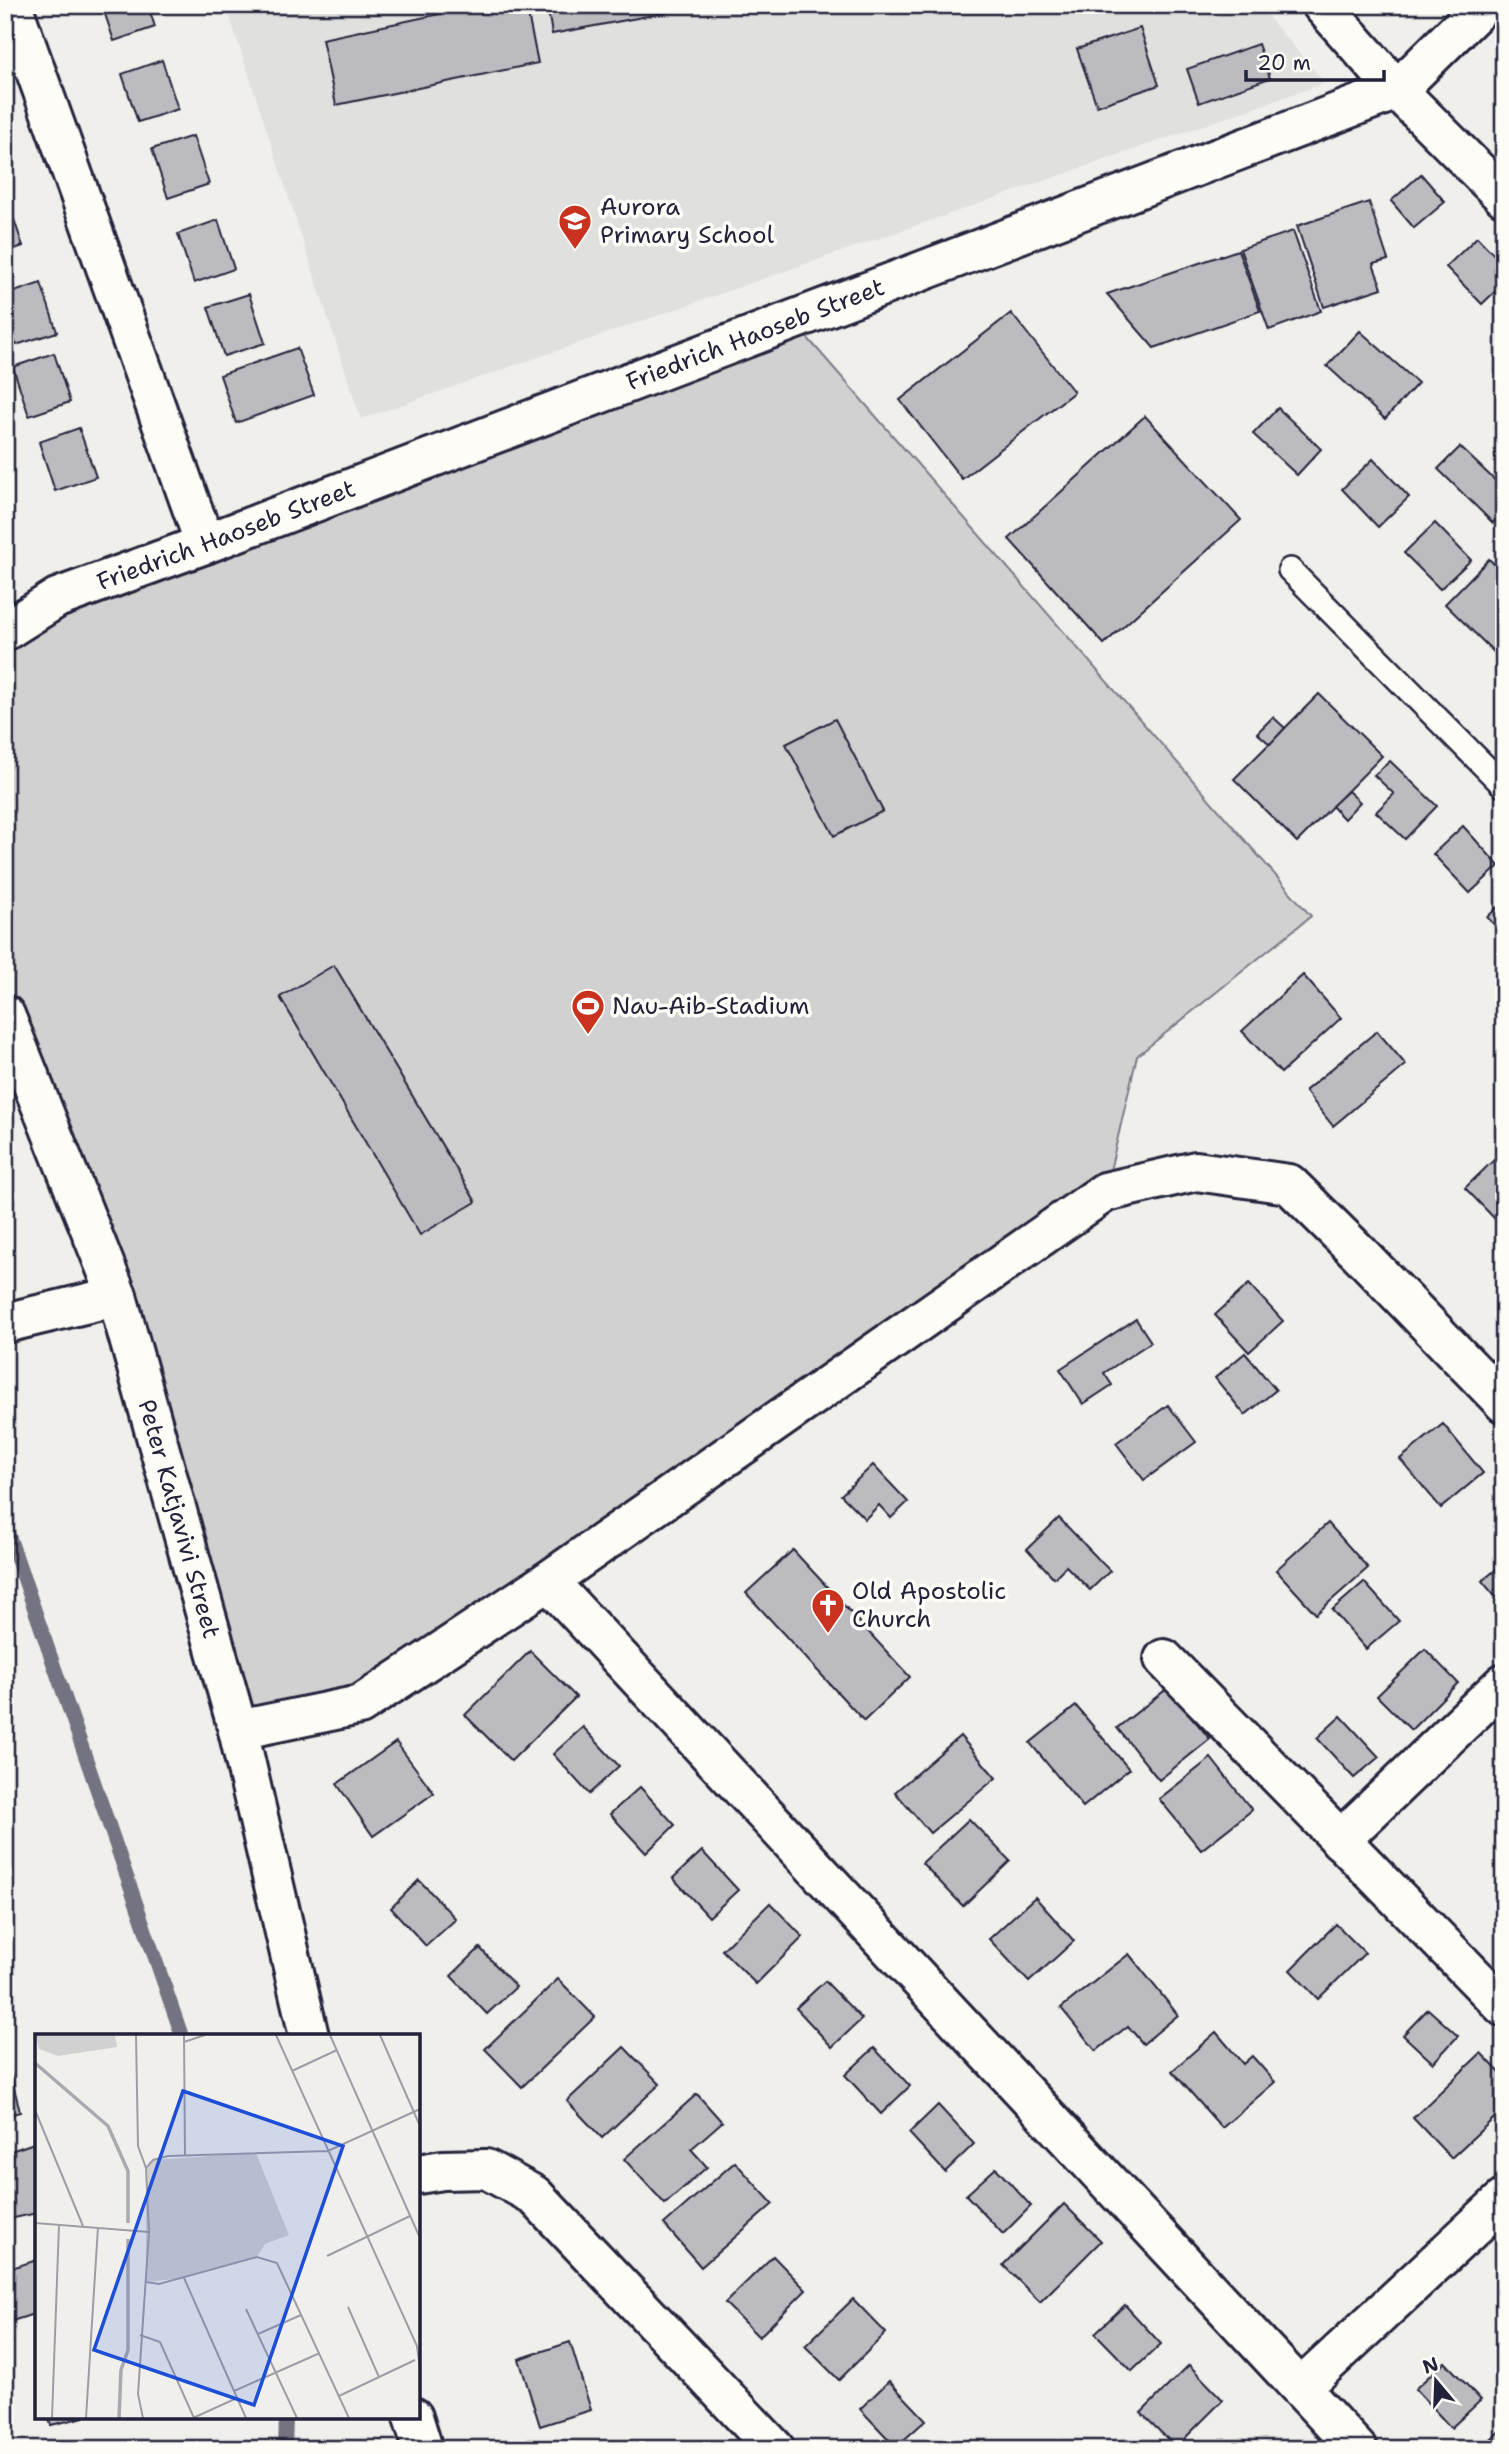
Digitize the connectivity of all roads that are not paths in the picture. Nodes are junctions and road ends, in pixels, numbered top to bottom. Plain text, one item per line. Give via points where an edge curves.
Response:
1 (12, 5) edge
2 (1322, 5) edge
3 (1483, 5) edge
4 (1397, 90) junction
5 (1504, 197) edge
6 (205, 544) junction
7 (1290, 570) dead end
8 (5, 631) edge
9 (1504, 786) edge
10 (5, 1015) edge
11 (117, 1296) junction
12 (5, 1323) edge
13 (1504, 1403) edge
14 (548, 1581) junction
15 (1164, 1659) dead end
16 (1504, 1683) edge
17 (238, 1730) junction
18 (1340, 1840) junction
19 (1504, 2007) edge
20 (309, 2034) edge
21 (420, 2175) edge
22 (1504, 2199) edge
23 (1301, 2388) junction
24 (414, 2419) edge
25 (1345, 2445) edge
26 (423, 2449) edge
27 (775, 2449) edge

1 - 6 street
2 - 4 street
3 - 4 street, Friedrich Haoseb Street
4 - 5 street
4 - 6 street, Friedrich Haoseb Street
6 - 8 street, Friedrich Haoseb Street via 57,598
7 - 9 lane
10 - 11 street, Peter Katjavivi Street
11 - 12 street
11 - 17 street, Peter Katjavivi Street
13 - 14 street via 1289,1184 1196,1171 1105,1192
14 - 17 street via 360,1705
14 - 23 street
15 - 18 street
16 - 18 street
17 - 20 street, Peter Katjavivi Street
18 - 19 street
21 - 27 street via 485,2169 534,2194
22 - 23 street
23 - 25 street
24 - 26 street

